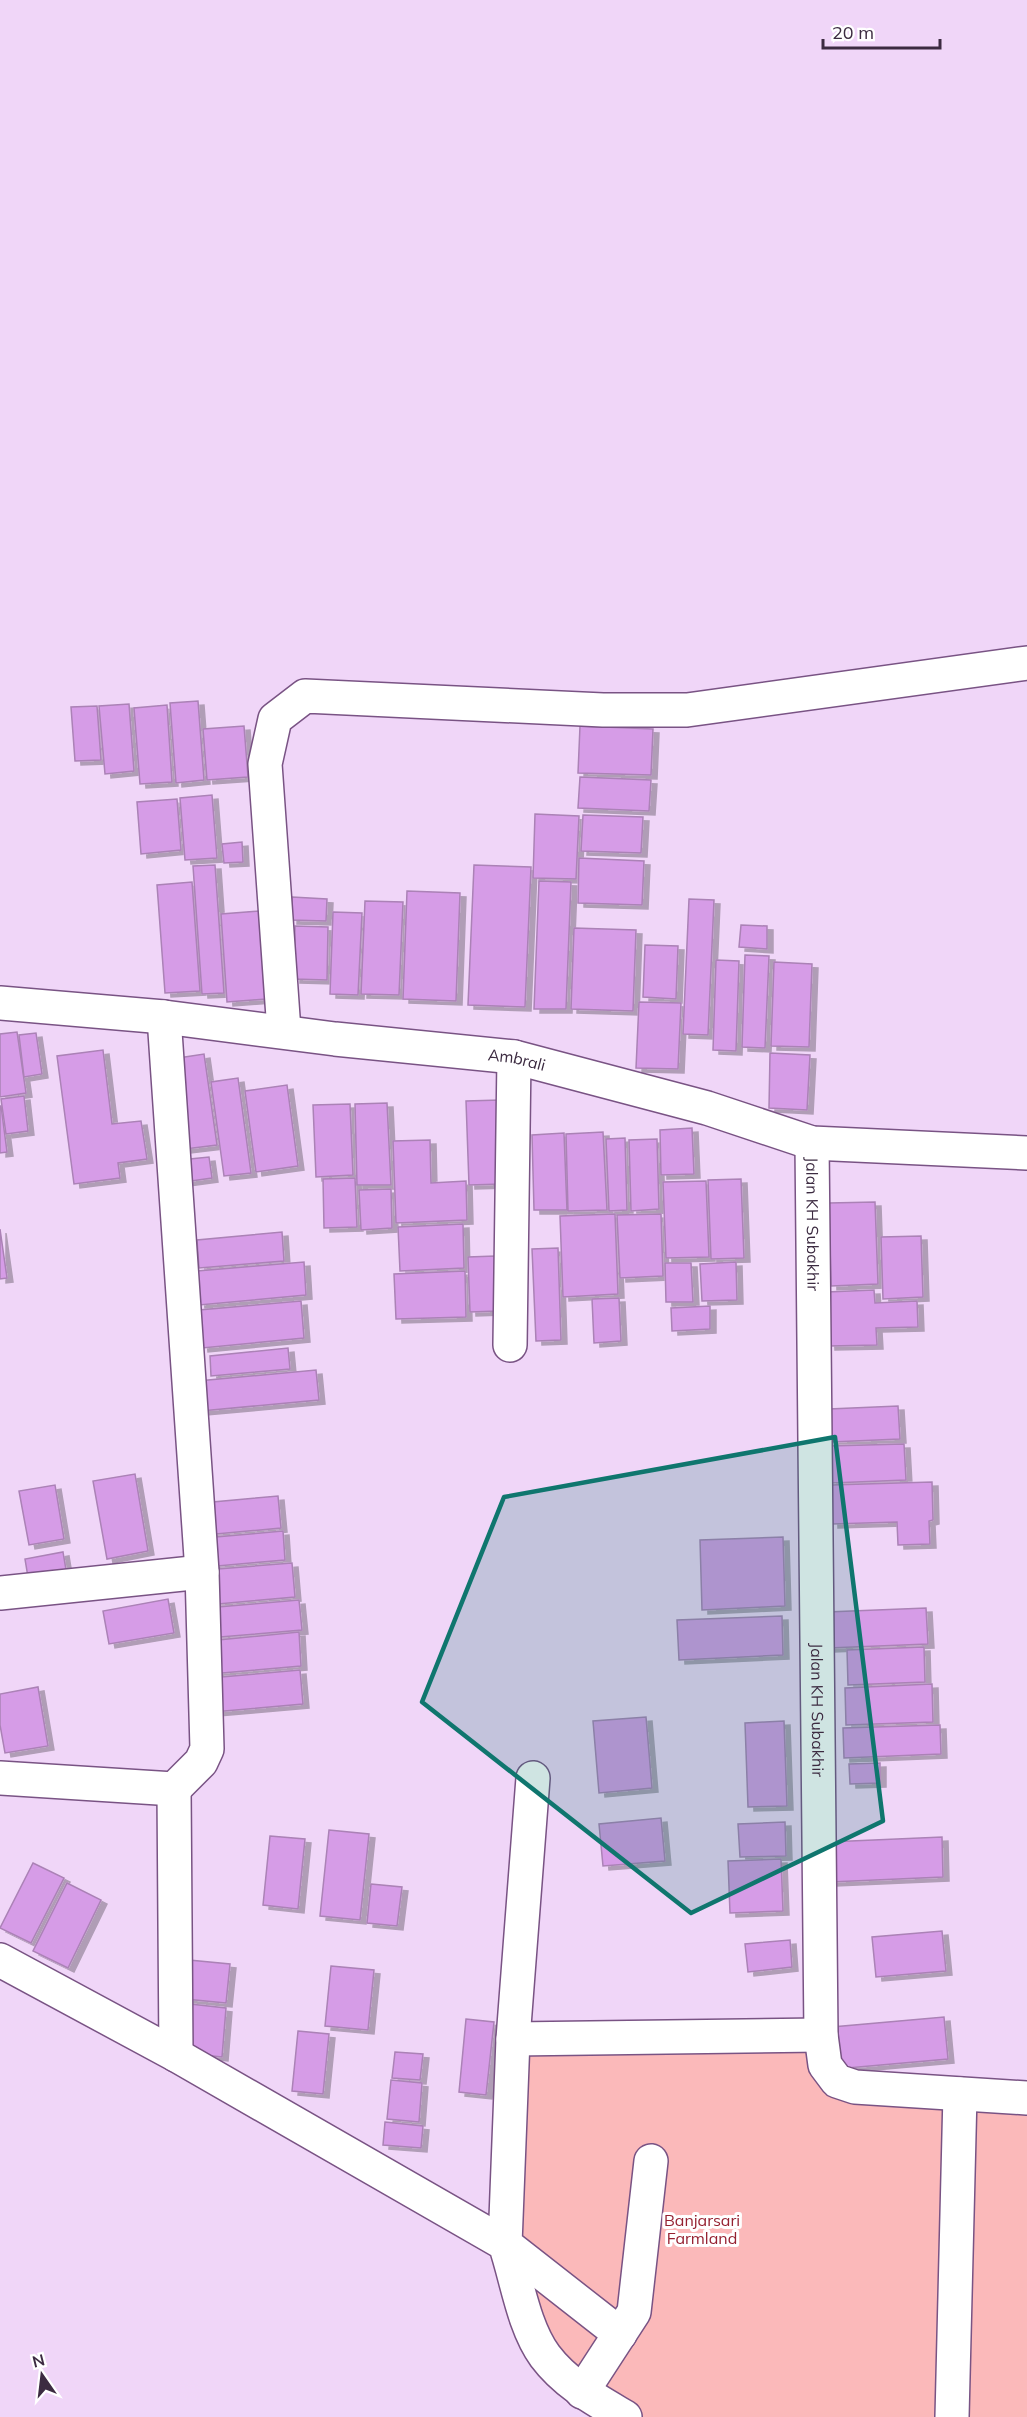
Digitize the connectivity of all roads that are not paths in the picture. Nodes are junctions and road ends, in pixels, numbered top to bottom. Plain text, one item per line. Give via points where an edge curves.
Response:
1 (1027, 663) edge
2 (0, 1004) edge
3 (164, 1017) junction
4 (284, 1031) junction
5 (514, 1057) junction
6 (812, 1143) junction
7 (1027, 1153) edge
8 (510, 1345) dead end
9 (202, 1572) junction
10 (0, 1593) edge
11 (0, 1778) edge
12 (533, 1778) dead end
13 (174, 1789) junction
14 (0, 1960) edge
15 (820, 2036) junction
16 (513, 2039) junction
17 (176, 2055) junction
18 (960, 2094) junction
19 (1027, 2098) edge
20 (651, 2161) dead end
21 (505, 2244) junction
22 (618, 2338) junction
23 (590, 2380) junction
24 (625, 2417) edge
25 (952, 2417) edge

1 - 4 street via 687,710 603,710 305,696 275,719 265,764
2 - 3 street, Ambrali
3 - 4 street, Ambrali
3 - 9 street
4 - 5 street, Ambrali
5 - 6 street, Ambrali via 707,1108
5 - 8 street
6 - 7 street, Ambrali
6 - 15 street, Jalan KH Subakhir
9 - 10 street
9 - 13 street via 207,1749 201,1762
11 - 13 street
12 - 16 street
13 - 17 street
14 - 17 street
15 - 16 street
15 - 18 street, Jalan KH Subakhir via 825,2065 837,2081 855,2087
16 - 21 street
17 - 21 street
18 - 19 street, Jalan KH Subakhir
18 - 25 street
20 - 22 street via 634,2312
21 - 22 street
21 - 23 street via 544,2355
22 - 23 street
23 - 24 street

